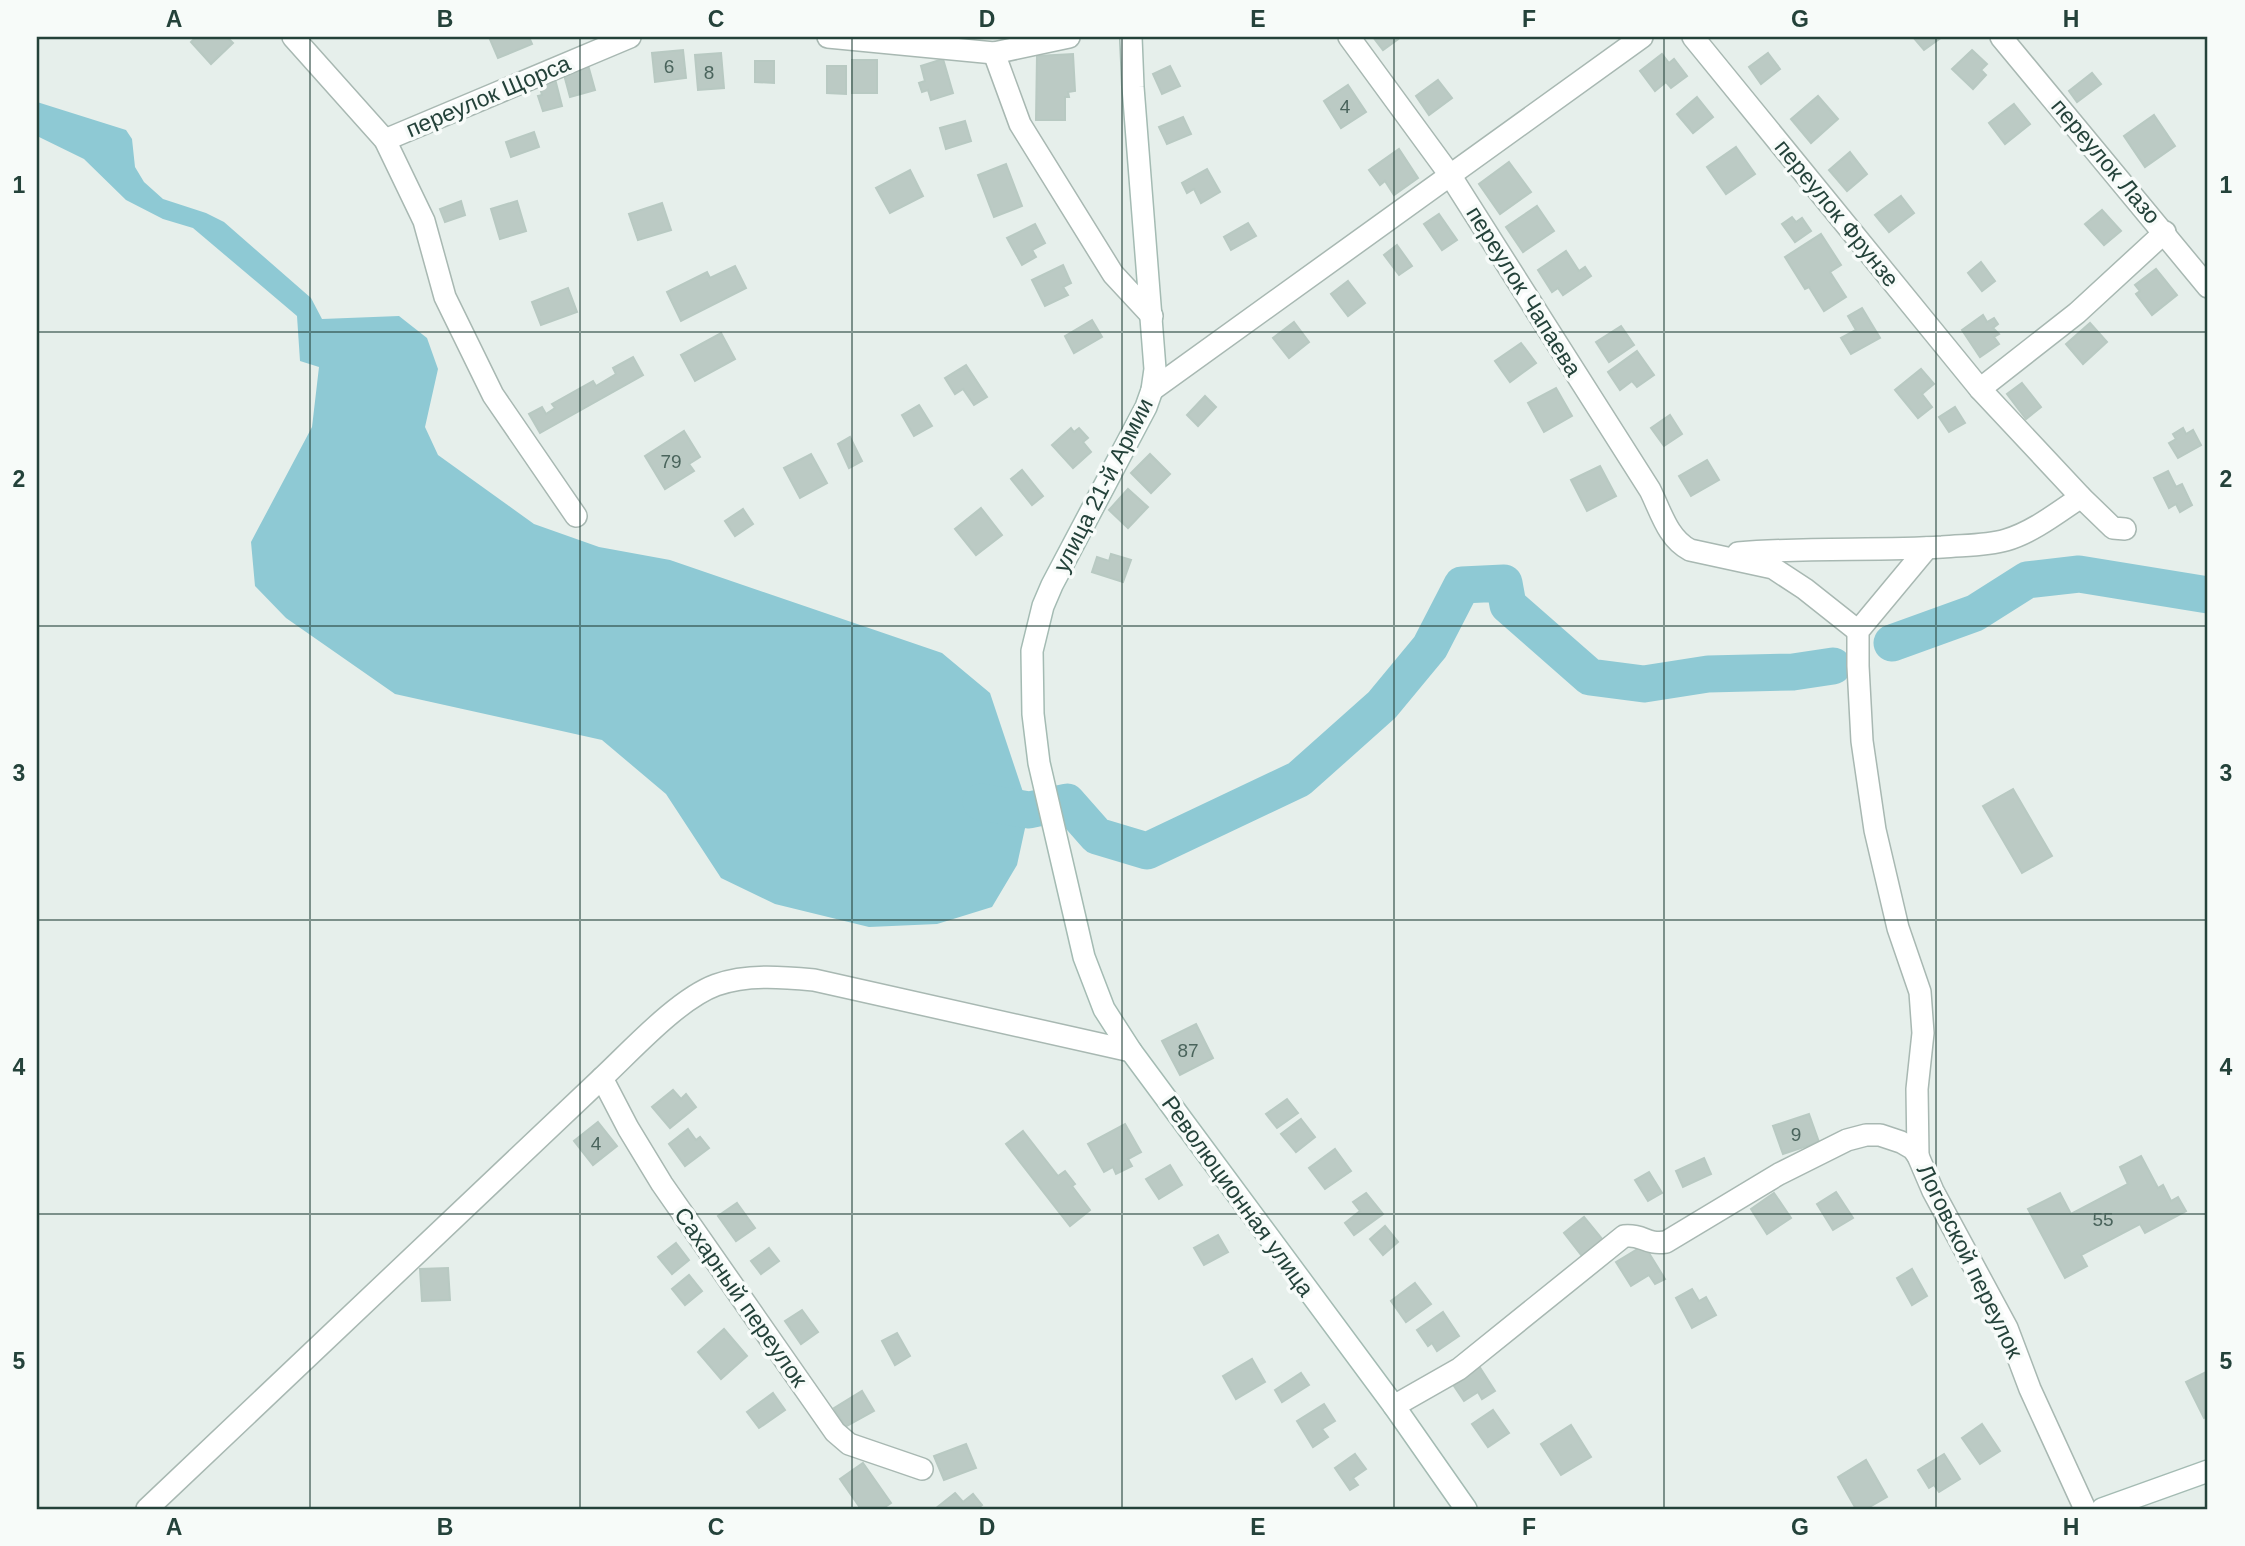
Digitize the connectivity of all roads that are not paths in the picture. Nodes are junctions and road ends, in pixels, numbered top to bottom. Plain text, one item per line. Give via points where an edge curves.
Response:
1 (293, 37) edge
2 (630, 37) edge
3 (828, 37) edge
4 (1069, 37) edge
5 (1131, 37) edge
6 (1349, 37) edge
7 (1642, 37) edge
8 (1693, 37) edge
9 (2001, 37) edge
10 (994, 53) junction
11 (385, 140) junction
12 (1450, 175) junction
13 (2165, 232) junction
14 (2208, 287) edge
15 (1152, 316) junction
16 (1980, 389) junction
17 (1152, 390) junction
18 (2081, 497) junction
19 (576, 516) dead end
20 (2125, 529) dead end
21 (1927, 548) junction
22 (1718, 554) junction
23 (1858, 631) junction
24 (1060, 859) joint
25 (1131, 1051) junction
26 (602, 1078) junction
27 (1918, 1156) junction
28 (1394, 1406) junction
29 (922, 1469) dead end
30 (2208, 1471) edge
31 (147, 1509) edge
32 (1466, 1509) edge
33 (2085, 1509) edge
34 (2102, 1509) edge

1 - 11 street
2 - 11 street, переулок Щорса
3 - 10 street
4 - 10 street
5 - 15 street, улица 21-й Армии
6 - 12 street, переулок Чапаева
7 - 12 street
8 - 16 street, переулок Фрунзе
9 - 13 street, переулок Лазо
10 - 15 street via 1020,124 1112,274
11 - 19 street via 424,221 445,297 493,395
12 - 17 street
12 - 22 street, переулок Чапаева via 1650,490 1673,537 1690,550
13 - 14 street, переулок Лазо
13 - 16 street via 2077,313
15 - 17 street, улица 21-й Армии
16 - 18 street, переулок Фрунзе
17 - 24 street, улица 21-й Армии via 1063,561 1043,606 1032,651 1039,763
18 - 20 street, переулок Фрунзе via 2113,528
18 - 21 street via 2006,540
21 - 22 street
21 - 23 street
22 - 23 street via 1773,568
23 - 27 street via 1862,741 1875,830 1898,928 1920,992
24 - 25 street, Революционная улица via 1090,976 1104,1009
25 - 26 street via 814,980 761,978 714,986 685,1003
25 - 28 street, Революционная улица
26 - 29 street, Сахарный переулок via 662,1184 835,1432 849,1444
26 - 31 street
27 - 28 street, Логовской переулок via 1901,1142 1880,1135 1847,1140 1779,1174 1666,1242 1653,1244 1637,1235 1625,1236 1460,1368
27 - 33 street, Логовской переулок via 2007,1328
28 - 32 street, Революционная улица
30 - 34 street

